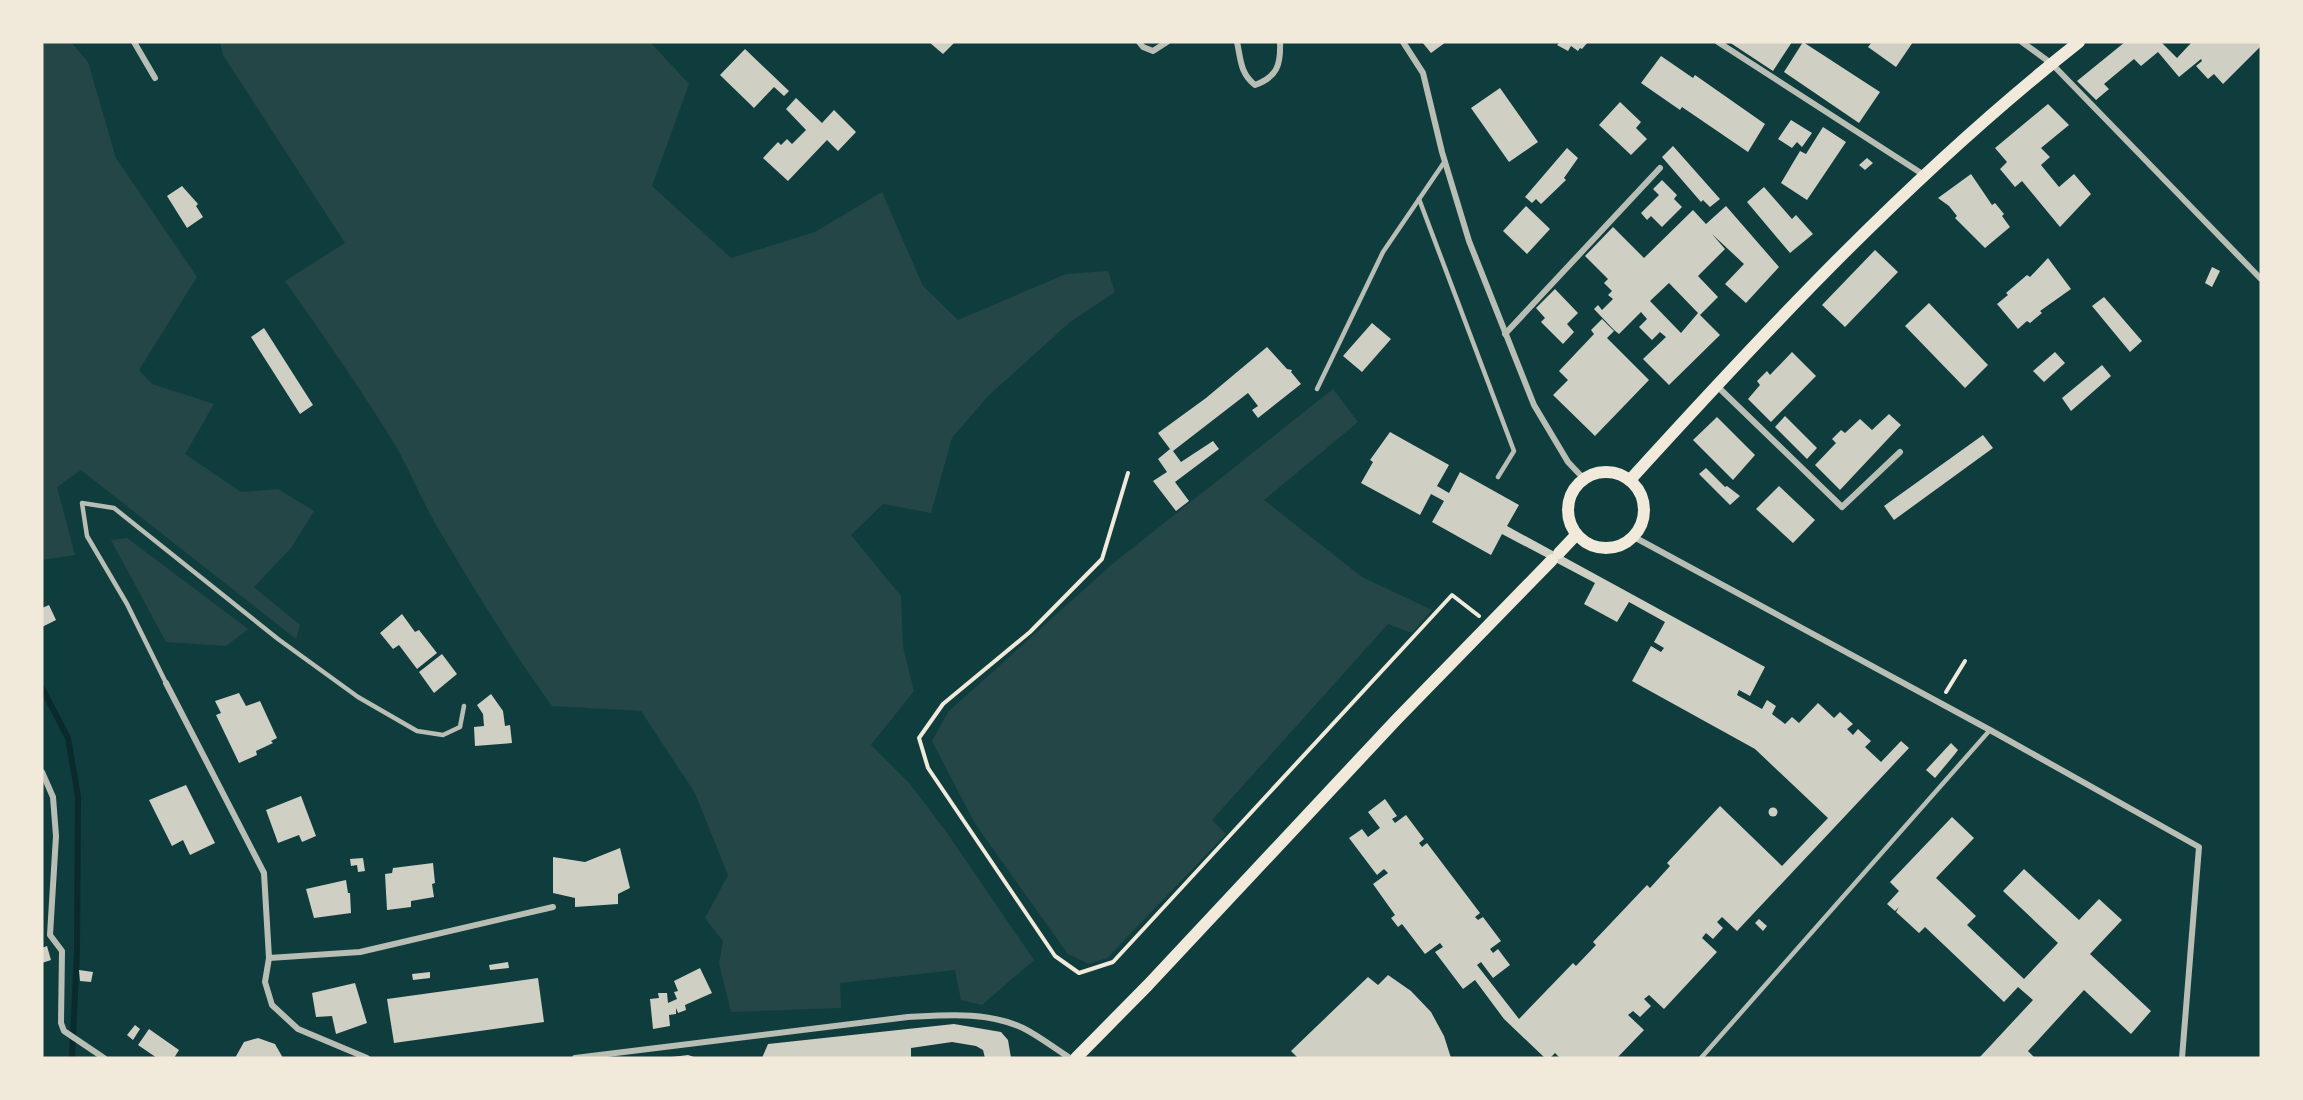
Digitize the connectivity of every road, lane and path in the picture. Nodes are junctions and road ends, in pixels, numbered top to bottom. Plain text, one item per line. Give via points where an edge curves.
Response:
1 (134, 42) edge
2 (1139, 42) edge
3 (1167, 42) edge
4 (1237, 42) edge
5 (1280, 42) edge
6 (1403, 42) edge
7 (1718, 42) edge
8 (2022, 42) edge
9 (2079, 42) edge
10 (2052, 64) junction
11 (155, 78) dead end
12 (1445, 162) junction
13 (1660, 168) dead end
14 (1924, 176) junction
15 (1419, 199) junction
16 (2261, 279) edge
17 (1504, 334) junction
18 (1716, 386) junction
19 (1317, 389) dead end
20 (1900, 452) dead end
21 (1128, 473) dead end
22 (1498, 477) dead end
23 (1584, 479) junction
24 (1630, 480) junction
25 (1576, 535) junction
26 (1634, 537) junction
27 (1489, 624) junction
28 (1965, 661) dead end
29 (166, 683) joint
30 (1939, 703) junction
31 (464, 706) dead end
32 (1990, 730) junction
33 (42, 772) edge
34 (554, 907) dead end
35 (269, 958) junction
36 (104, 1058) edge
37 (367, 1058) edge
38 (574, 1058) edge
39 (1070, 1058) edge
40 (1076, 1058) edge
41 (1701, 1058) edge
42 (2182, 1058) edge

1 - 11 street
2 - 3 street via 1153,51
4 - 5 street via 1240,67 1254,85 1275,74 1281,60
6 - 12 street via 1423,73
7 - 14 street
8 - 10 street
9 - 10 main road
10 - 14 main road
10 - 16 street
12 - 15 lane
12 - 17 street
13 - 17 street
14 - 18 main road via 1837,259
15 - 19 lane via 1383,252
15 - 22 lane via 1514,451
17 - 23 street via 1534,405 1568,462
18 - 20 street via 1842,507
18 - 24 main road
21 - 27 path via 1102,559 1030,632 944,704 919,738 928,768 1055,956 1079,973 1113,962 1452,595
23 - 24 main road via 1607,472
23 - 25 main road via 1569,499 1569,518
24 - 26 main road via 1639,489 1644,507 1642,526
25 - 26 main road via 1598,548 1611,549
25 - 27 main road
26 - 30 street
27 - 40 main road
28 - 30 path
29 - 31 lane via 127,604 87,536 82,503 114,508 296,652 358,697 417,731 443,735 460,727
29 - 35 street via 264,873
30 - 32 street
32 - 41 lane
32 - 42 street via 2199,847
33 - 36 street via 53,797 56,836 50,935 62,951 61,1023 64,1031
34 - 35 street via 360,951
35 - 37 street via 265,982 272,1005 298,1029
38 - 39 street via 908,1017 956,1015 1004,1020

